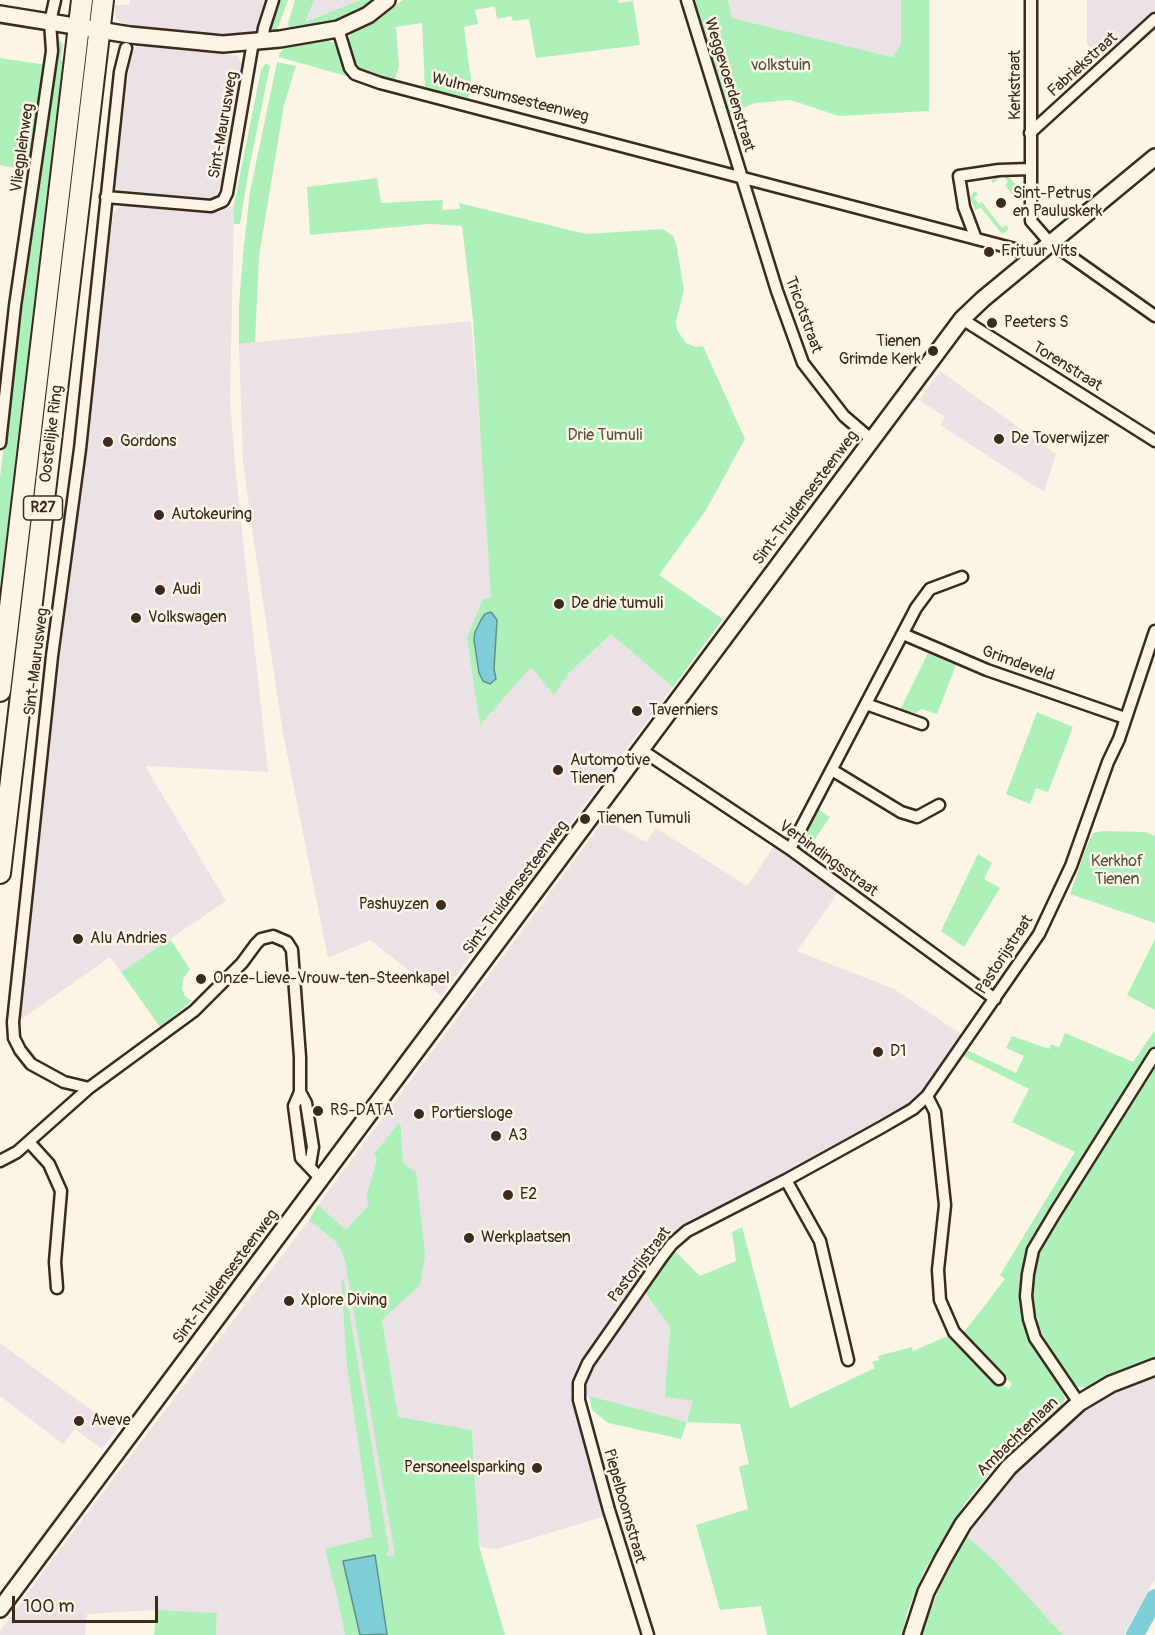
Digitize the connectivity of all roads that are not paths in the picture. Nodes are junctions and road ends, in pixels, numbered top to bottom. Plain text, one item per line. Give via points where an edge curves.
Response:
1 (55, 0) edge
2 (82, 0) edge
3 (103, 0) edge
4 (273, 0) edge
5 (387, 0) edge
6 (687, 0) edge
7 (1031, 0) edge
8 (0, 14) edge
9 (1155, 19) edge
10 (50, 22) junction
11 (79, 26) junction
12 (338, 29) junction
13 (100, 30) junction
14 (257, 42) junction
15 (126, 48) dead end
16 (1030, 133) junction
17 (1155, 157) edge
18 (1030, 169) junction
19 (741, 178) junction
20 (106, 197) junction
21 (976, 239) junction
22 (1052, 243) junction
23 (1031, 259) junction
24 (1155, 316) edge
25 (962, 319) junction
26 (872, 440) junction
27 (1155, 441) edge
28 (0, 443) edge
29 (962, 577) dead end
30 (1155, 631) edge
31 (903, 634) junction
32 (0, 691) edge
33 (866, 704) junction
34 (1125, 718) junction
35 (922, 724) dead end
36 (640, 749) junction
37 (832, 770) junction
38 (939, 805) dead end
39 (790, 849) junction
40 (0, 873) edge
41 (995, 999) junction
42 (1155, 1054) edge
43 (89, 1088) junction
44 (927, 1096) junction
45 (29, 1142) junction
46 (0, 1161) edge
47 (321, 1179) junction
48 (786, 1180) junction
49 (57, 1288) dead end
50 (848, 1360) dead end
51 (1155, 1367) edge
52 (999, 1379) dead end
53 (579, 1383) joint
54 (1079, 1403) junction
55 (0, 1609) edge
56 (648, 1635) edge
57 (912, 1635) edge

1 - 10 street, Vliegpleinweg
2 - 11 highway, R27
3 - 13 highway, R27
4 - 14 street
5 - 12 main road via 368,15
6 - 19 street, Weggevoerdenstraat
7 - 16 street, Kerkstraat
8 - 10 main road
9 - 16 street, Fabriekstraat
10 - 11 main road
10 - 28 street, Vliegpleinweg via 52,51 15,306
11 - 13 main road
11 - 32 highway, Oostelijke Ring / R27
12 - 14 main road
12 - 19 street, Wulmersumsesteenweg via 355,74
13 - 14 main road via 203,43
13 - 40 highway, Oostelijke Ring / R27
14 - 20 street, Sint-Maurusweg via 223,201 211,206
15 - 20 street, Sint-Maurusweg
16 - 18 street, Kerkstraat
17 - 22 main road, Sint-Truidensesteenweg
18 - 21 street via 959,176 964,207
18 - 22 street, Kerkstraat via 1031,222
19 - 21 street, Wulmersumsesteenweg
19 - 26 street, Tricotstraat via 804,363 844,416
20 - 43 street, Sint-Maurusweg via 13,1022 14,1038 31,1064 64,1082
21 - 23 street, Wulmersumsesteenweg via 1015,249
22 - 23 main road, Sint-Truidensesteenweg
22 - 24 street, Kerkstraat
23 - 25 main road, Sint-Truidensesteenweg
25 - 26 main road, Sint-Truidensesteenweg
25 - 27 street, Torenstraat
26 - 36 main road, Sint-Truidensesteenweg
29 - 31 street via 930,589
30 - 34 street, Pastorijstraat
31 - 33 street
31 - 34 street, Grimdeveld via 987,670
33 - 35 street
33 - 37 street
34 - 41 street, Pastorijstraat via 1040,934
36 - 39 street, Verbindingsstraat
36 - 47 main road, Sint-Truidensesteenweg
37 - 38 street via 901,812 917,817
37 - 39 street
39 - 41 street, Verbindingsstraat
41 - 44 street, Pastorijstraat
42 - 54 street via 1055,1213 1034,1250 1028,1274 1026,1296 1035,1338
43 - 45 street
43 - 47 street via 194,1011 261,939 273,936 287,942 292,950 300,1092 306,1103 313,1147 310,1165
44 - 48 street, Pastorijstraat via 903,1115
44 - 52 street via 935,1112 945,1205 938,1270 940,1300 954,1332
45 - 46 street
45 - 49 street via 50,1164 61,1191 55,1262
47 - 55 main road, Sint-Truidensesteenweg
48 - 50 street via 820,1241
48 - 53 street, Pastorijstraat via 687,1231 672,1244 588,1363
51 - 54 main road, Ambachtenlaan via 1111,1384
53 - 56 street, Piepelboomstraat via 579,1401
54 - 57 main road, Ambachtenlaan via 1009,1467 963,1524 926,1592

